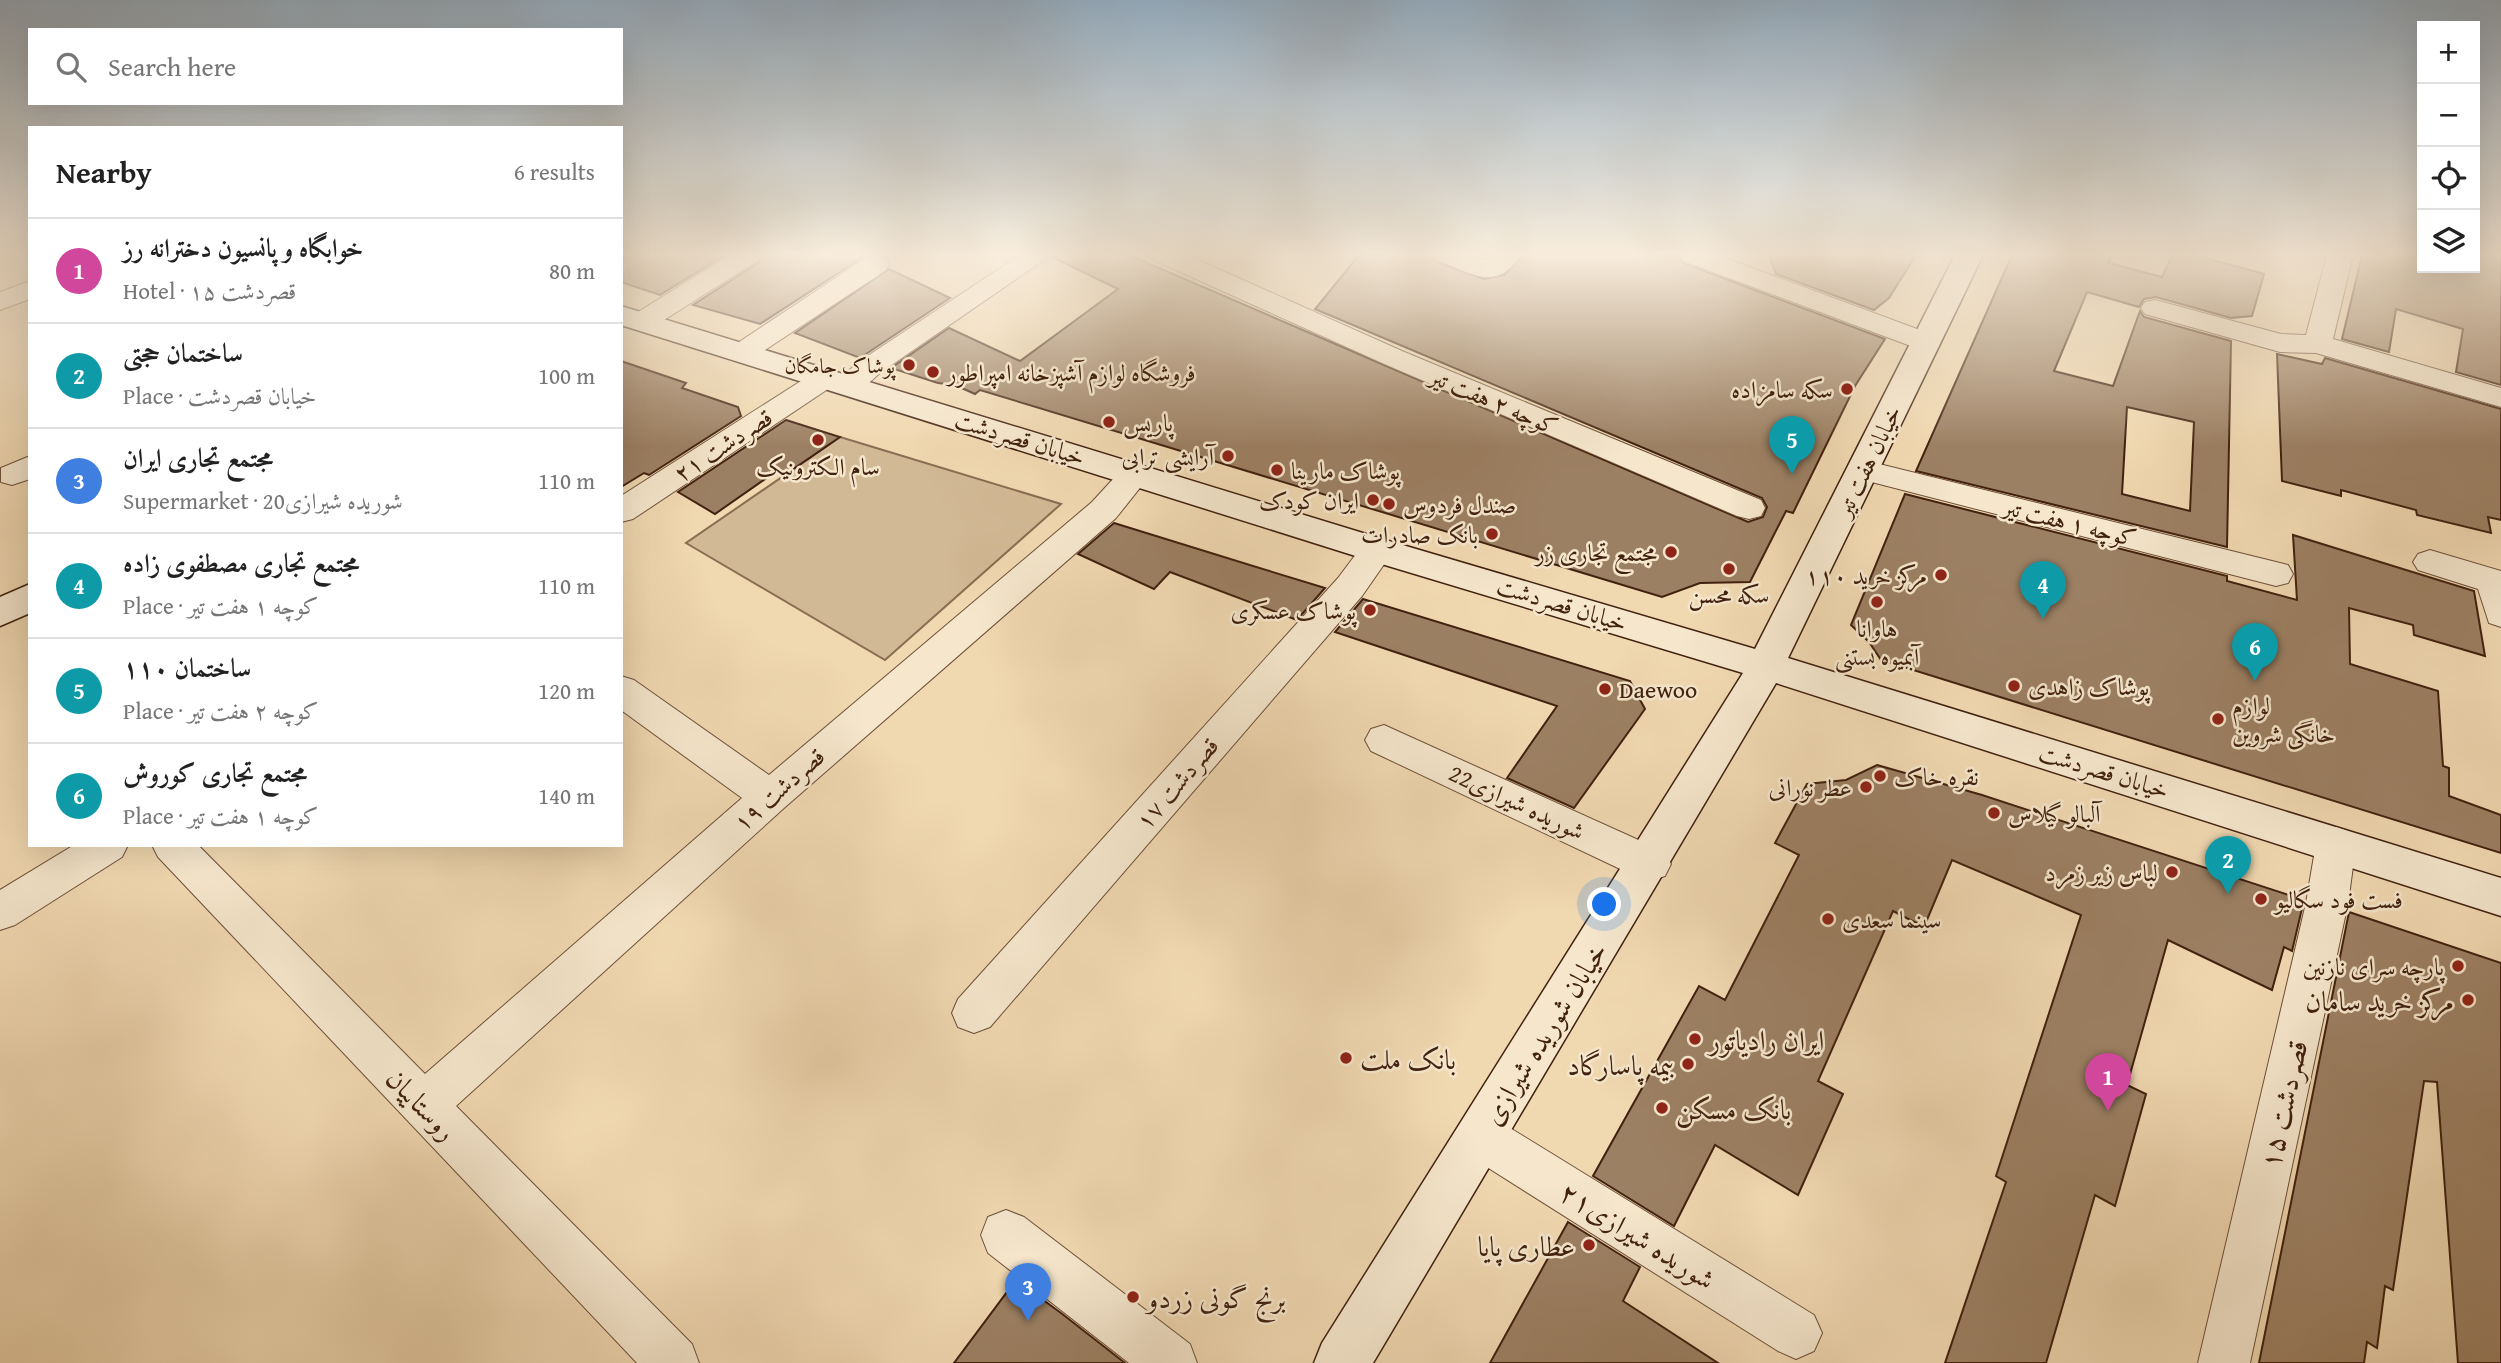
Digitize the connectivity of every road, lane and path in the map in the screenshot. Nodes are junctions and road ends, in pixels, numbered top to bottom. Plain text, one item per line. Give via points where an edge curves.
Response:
1 (634, 319) edge
2 (793, 319) edge
3 (943, 319) edge
4 (1307, 319) edge
5 (1863, 319) edge
6 (1938, 319) edge
7 (2193, 319) edge
8 (2324, 319) edge
9 (1926, 342) junction
10 (2318, 344) junction
11 (743, 352) junction
12 (837, 382) junction
13 (2501, 398) edge
14 (1863, 470) junction
15 (1135, 474) junction
16 (1749, 508) dead end
17 (623, 510) edge
18 (1377, 550) junction
19 (2431, 562) dead end
20 (2276, 574) dead end
21 (28, 598) edge
22 (0, 613) edge
23 (2501, 614) edge
24 (1766, 667) junction
25 (623, 691) edge
26 (1384, 740) dead end
27 (770, 797) junction
28 (2336, 844) junction
29 (105, 847) edge
30 (174, 847) edge
31 (1650, 864) junction
32 (2501, 897) edge
33 (0, 912) edge
34 (974, 1013) dead end
35 (424, 1105) junction
36 (1480, 1136) junction
37 (1006, 1236) dead end
38 (1796, 1333) dead end
39 (673, 1363) edge
40 (1171, 1363) edge
41 (1342, 1363) edge
42 (2224, 1363) edge

1 - 11 main road, خیابان قصردشت
2 - 11 street
3 - 12 street, قصردشت ۲۱ via 870,368
4 - 16 street, کوچه ۲ هفت تیر
5 - 9 street
6 - 9 main road, خیابان هفت تیر
7 - 10 street via 2280,343
8 - 10 street
9 - 14 main road, خیابان هفت تیر
10 - 13 street
11 - 12 main road, خیابان قصردشت
12 - 15 main road, خیابان قصردشت
12 - 17 street, قصردشت ۲۱
14 - 20 street, کوچه ۱ هفت تیر
14 - 24 main road, خیابان هفت تیر
15 - 18 main road, خیابان قصردشت
15 - 27 street, قصردشت ۱۹ via 1104,509
18 - 24 main road, خیابان قصردشت
18 - 34 street, قصردشت ۱۷ via 1350,587
19 - 23 street via 2494,581
21 - 22 main road
24 - 28 main road, خیابان قصردشت
24 - 31 main road, خیابان شوریده شیرازی
25 - 27 street
26 - 31 street, 22شوریده شیرازی
27 - 35 street, قصردشت ۱۹
28 - 32 main road, خیابان قصردشت
28 - 42 street, قصردشت ۱۵ via 2322,929
29 - 33 street
30 - 35 street, روستاییان
31 - 36 main road, خیابان شوریده شیرازی
35 - 39 street, روستاییان
36 - 38 street, شوریده شیرازی۲۱
36 - 41 main road, خیابان شوریده شیرازی
37 - 40 street

